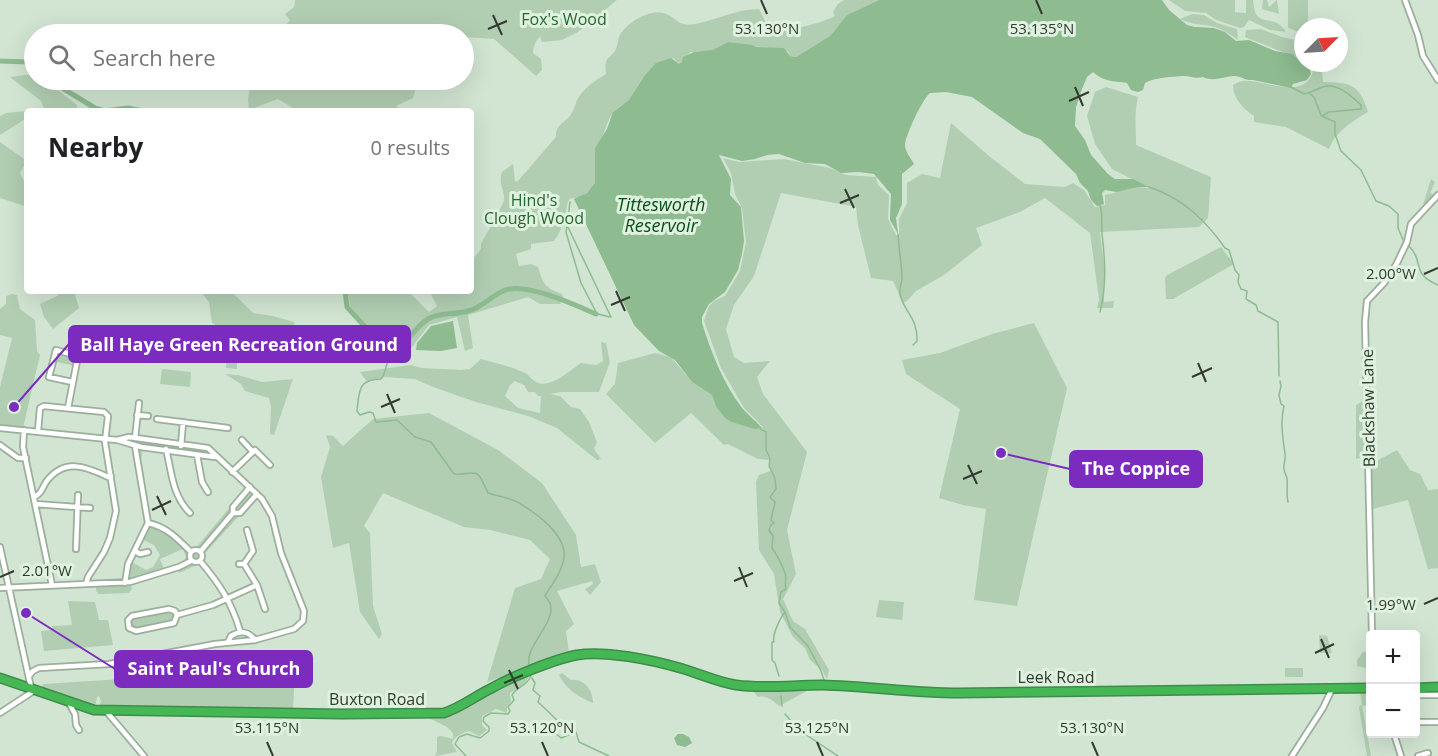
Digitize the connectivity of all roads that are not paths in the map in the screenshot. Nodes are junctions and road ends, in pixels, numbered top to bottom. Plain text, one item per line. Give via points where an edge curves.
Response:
1 (1405, 0) edge
2 (1438, 80) edge
3 (1438, 195) edge
4 (93, 332) dead end
5 (78, 356) junction
6 (72, 382) junction
7 (139, 403) dead end
8 (68, 408) junction
9 (138, 415) junction
10 (148, 416) dead end
11 (157, 419) dead end
12 (183, 422) junction
13 (0, 428) edge
14 (228, 428) dead end
15 (24, 430) junction
16 (38, 431) junction
17 (135, 438) junction
18 (104, 439) junction
19 (242, 440) dead end
20 (127, 441) junction
21 (166, 444) junction
22 (0, 445) edge
23 (135, 446) junction
24 (181, 446) junction
25 (205, 448) junction
26 (167, 451) junction
27 (253, 452) junction
28 (197, 454) junction
29 (205, 455) junction
30 (215, 457) junction
31 (26, 458) junction
32 (270, 465) dead end
33 (232, 472) junction
34 (111, 476) junction
35 (250, 487) junction
36 (208, 492) dead end
37 (257, 494) junction
38 (78, 495) dead end
39 (34, 497) junction
40 (35, 504) junction
41 (77, 507) junction
42 (90, 508) dead end
43 (190, 513) dead end
44 (233, 513) junction
45 (148, 523) junction
46 (247, 530) dead end
47 (0, 547) edge
48 (76, 549) dead end
49 (135, 551) junction
50 (191, 552) junction
51 (200, 552) junction
52 (146, 553) dead end
53 (191, 561) junction
54 (200, 561) junction
55 (125, 583) junction
56 (86, 584) junction
57 (52, 585) junction
58 (257, 585) junction
59 (9, 587) junction
60 (0, 588) edge
61 (228, 598) junction
62 (265, 609) dead end
63 (177, 615) junction
64 (1372, 630) edge
65 (240, 631) junction
66 (255, 640) junction
67 (228, 642) junction
68 (26, 663) junction
69 (37, 669) junction
70 (29, 676) junction
71 (0, 678) edge
72 (742, 686) joint
73 (1438, 687) edge
74 (1366, 688) edge
75 (1420, 688) edge
76 (1333, 689) junction
77 (32, 690) junction
78 (1420, 695) edge
79 (1438, 695) edge
80 (69, 703) junction
81 (0, 713) edge
82 (111, 714) junction
83 (1420, 722) edge
84 (1438, 722) edge
85 (79, 730) dead end
86 (1395, 738) edge
87 (1429, 753) edge
88 (144, 756) edge
89 (1292, 756) edge
90 (1401, 756) edge
91 (1418, 756) edge

1 - 2 street via 1423,56
3 - 64 street, Blackshaw Lane via 1411,224 1406,244 1384,283 1370,296 1365,311
4 - 5 street via 83,338
5 - 6 street
5 - 6 street via 56,350 49,377
6 - 8 street
7 - 9 street
8 - 16 street via 42,407
8 - 18 street via 107,413
9 - 10 street
9 - 17 street
11 - 12 street
12 - 14 street
12 - 24 street
13 - 15 street
15 - 16 street
15 - 31 street
16 - 18 street
17 - 20 street
17 - 21 street
18 - 20 street
18 - 34 street
19 - 27 street
20 - 23 street
21 - 24 street
21 - 26 street
22 - 31 street via 18,458
23 - 26 street
23 - 45 street
24 - 25 street
25 - 29 street
25 - 30 street
26 - 28 street
26 - 43 street via 176,493
27 - 32 street
27 - 33 street
28 - 29 street
28 - 36 street
29 - 30 street
30 - 33 street
31 - 39 street
33 - 35 street
34 - 39 street via 82,466 66,467 53,475
34 - 56 street via 115,520 104,552
35 - 37 street
35 - 44 street via 233,507
37 - 44 street via 240,513
37 - 66 street via 272,516 281,553 304,611 303,621 294,629
38 - 41 street
39 - 40 street
40 - 41 street
40 - 57 street
41 - 42 street
41 - 48 street
44 - 51 street
45 - 49 street
45 - 50 street via 169,531
46 - 58 street via 252,551 242,564
47 - 59 street
49 - 52 street
49 - 55 street
50 - 51 street
50 - 53 street
51 - 54 street
53 - 54 street
53 - 55 street
54 - 61 street
55 - 56 street
56 - 57 street
57 - 59 street
58 - 61 street
58 - 62 street
59 - 60 street
59 - 68 street
61 - 63 street
61 - 65 street
63 - 63 street via 169,609 132,616 128,626 136,631 161,626 174,623
65 - 66 street
65 - 67 street
66 - 67 street
67 - 69 street via 109,664
68 - 69 street
68 - 70 street
69 - 70 street
70 - 77 street
71 - 77 highway, Buxton Road
72 - 76 highway, Leek Road via 821,685 929,693
72 - 82 highway, Buxton Road via 661,664 588,654 511,679 444,713
73 - 75 highway
74 - 76 highway, Leek Road
76 - 89 street
77 - 80 highway, Buxton Road
77 - 81 street
78 - 79 street
80 - 82 highway, Buxton Road
80 - 85 street
82 - 88 street
83 - 84 street
86 - 90 street
87 - 91 street

